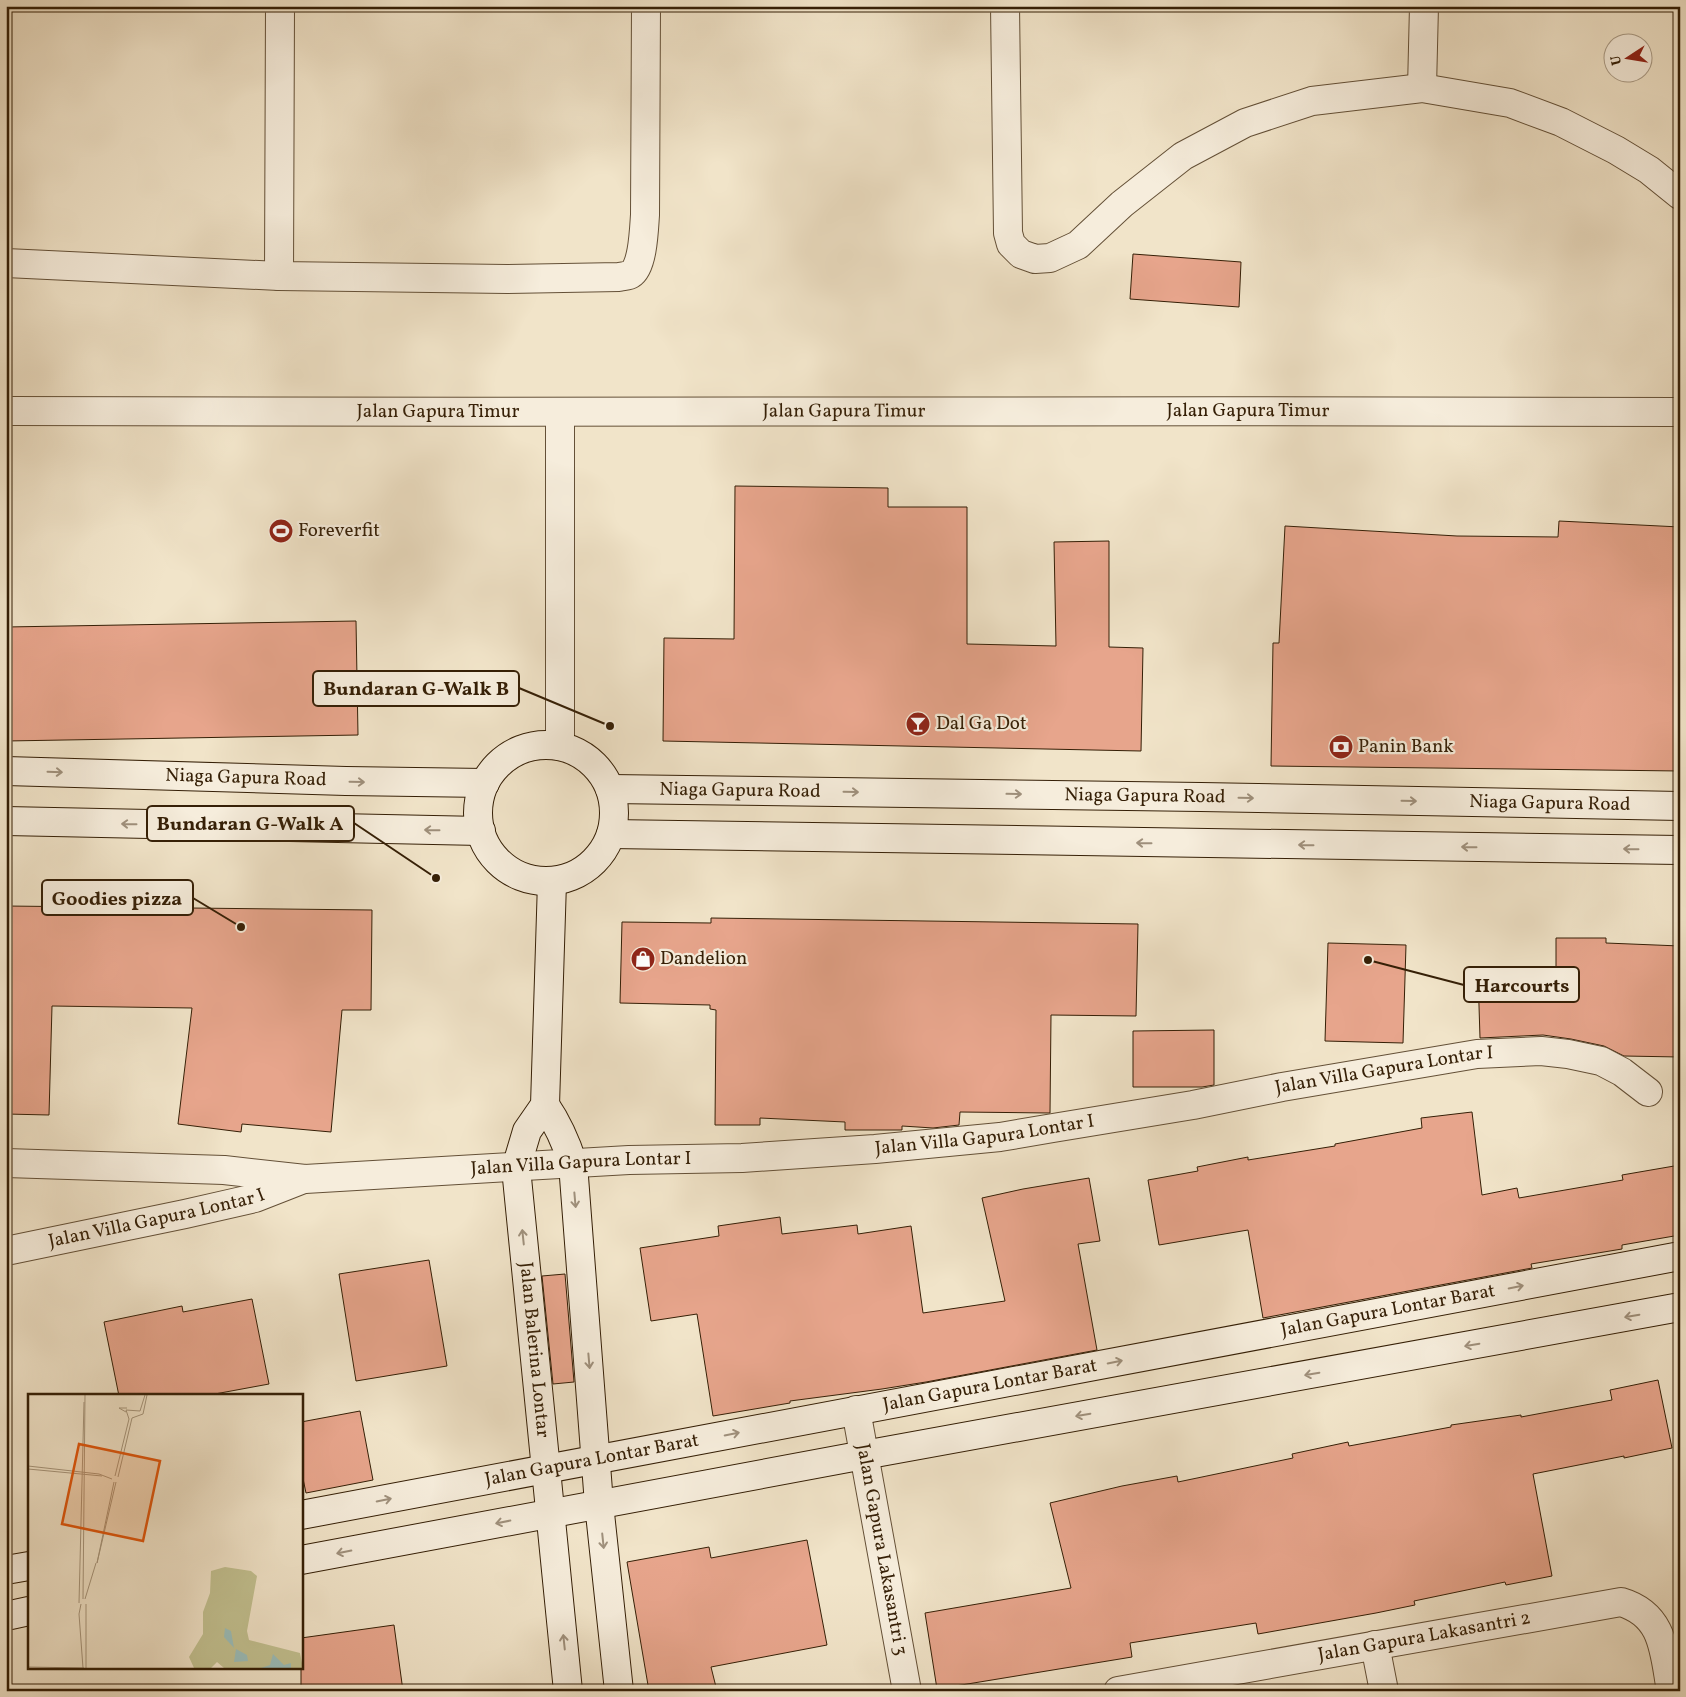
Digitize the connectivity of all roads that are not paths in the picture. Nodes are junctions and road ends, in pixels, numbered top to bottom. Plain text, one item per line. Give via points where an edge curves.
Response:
1 (280, 6) edge
2 (646, 6) edge
3 (1005, 6) edge
4 (1424, 6) edge
5 (1422, 88) junction
6 (1680, 195) edge
7 (6, 263) edge
8 (279, 276) junction
9 (6, 411) edge
10 (1680, 412) edge
11 (560, 413) junction
12 (560, 746) junction
13 (6, 771) edge
14 (485, 783) junction
15 (610, 789) junction
16 (1680, 806) edge
17 (6, 821) edge
18 (481, 831) junction
19 (611, 834) junction
20 (1680, 850) edge
21 (552, 882) junction
22 (1648, 1092) dead end
23 (545, 1105) junction
24 (6, 1163) edge
25 (572, 1164) junction
26 (516, 1168) junction
27 (305, 1179) junction
28 (6, 1251) edge
29 (1680, 1256) edge
30 (1680, 1307) edge
31 (856, 1410) junction
32 (864, 1455) junction
33 (597, 1460) junction
34 (546, 1470) junction
35 (599, 1504) junction
36 (551, 1513) junction
37 (302, 1515) edge
38 (302, 1560) edge
39 (28, 1566) edge
40 (6, 1570) edge
41 (28, 1611) edge
42 (6, 1616) edge
43 (1375, 1646) junction
44 (1171, 1686) edge
45 (568, 1691) edge
46 (619, 1691) edge
47 (907, 1691) edge
48 (1118, 1691) edge
49 (1384, 1691) edge
50 (1671, 1691) edge

1 - 8 street
2 - 8 street via 645,216 638,266 632,274 507,279
3 - 5 street via 1008,233 1011,244 1021,254 1034,259 1050,258 1078,245 1122,204 1183,156 1245,123 1312,101
4 - 5 street
5 - 6 street via 1510,103 1561,122 1649,170
7 - 8 street
9 - 11 street, Jalan Gapura Timur
10 - 11 street, Jalan Gapura Timur
11 - 12 street
12 - 14 street via 537,745 516,752 498,765
12 - 15 street via 581,754 598,770
13 -> 14 street, Niaga Gapura Road
14 - 18 street via 479,807
15 -> 16 street, Niaga Gapura Road
15 - 19 street via 614,812
18 -> 17 street
18 - 21 street via 491,852 507,869 529,880
20 -> 19 street
19 - 21 street via 589,867 572,877
21 - 23 street
22 - 25 street, Jalan Villa Gapura Lontar I via 1622,1072 1585,1057 1541,1051 1476,1054 1000,1136 742,1158
23 - 25 street via 565,1140
23 - 26 street, Jalan Balerina Lontar via 527,1131
24 - 27 street, Jalan Villa Gapura Lontar I via 224,1170
25 - 26 street, Jalan Villa Gapura Lontar I
25 -> 33 street
26 - 27 street, Jalan Villa Gapura Lontar I
34 -> 26 street, Jalan Balerina Lontar
27 - 28 street, Jalan Villa Gapura Lontar I via 256,1198
31 -> 29 street, Jalan Gapura Lontar Barat
30 -> 32 street
31 - 32 street, Jalan Gapura Lakasantri 3
33 -> 31 street, Jalan Gapura Lontar Barat
32 - 35 street
32 - 47 street, Jalan Gapura Lakasantri 3
33 - 34 street, Jalan Gapura Lontar Barat
33 - 35 street
34 - 36 street, Jalan Balerina Lontar
37 -> 34 street, Jalan Gapura Lontar Barat
35 - 36 street
35 -> 46 street
36 -> 38 street
45 -> 36 street, Jalan Balerina Lontar
39 - 40 street
41 - 42 street
43 - 44 street, Jalan Gapura Lakasantri 2
43 - 49 street
43 - 50 street, Jalan Gapura Lakasantri 2 via 1621,1602 1639,1609 1653,1622 1661,1638
44 - 48 street, Jalan Gapura Lakasantri 2

